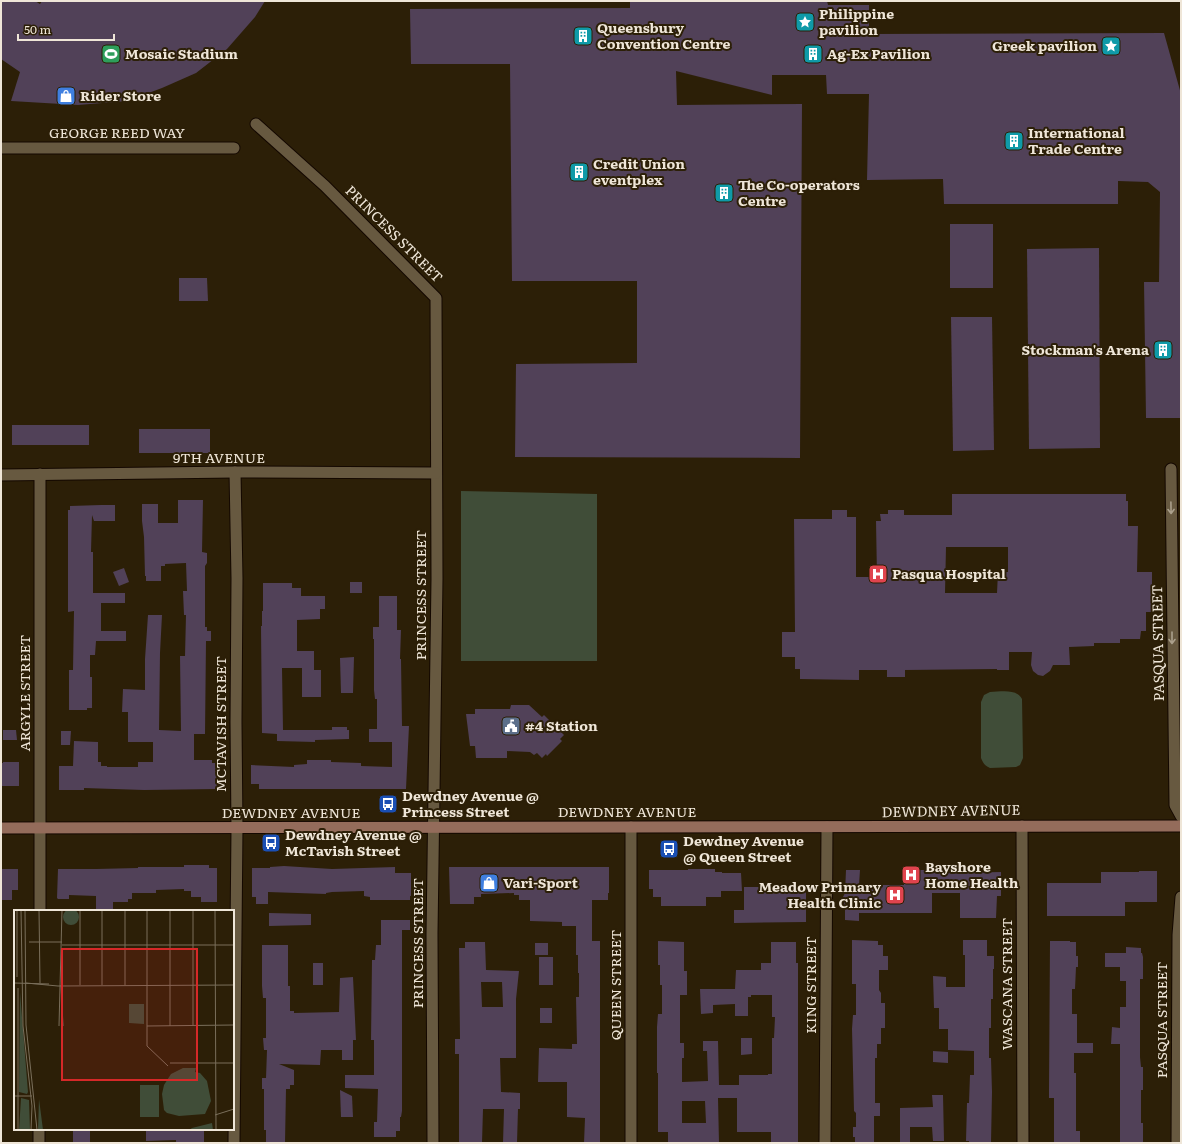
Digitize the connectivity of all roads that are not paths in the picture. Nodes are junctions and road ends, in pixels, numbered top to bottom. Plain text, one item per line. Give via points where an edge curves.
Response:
1 (256, 124) dead end
2 (1, 148) edge
3 (234, 148) dead end
4 (1171, 468) dead end
5 (236, 472) junction
6 (436, 473) junction
7 (40, 474) junction
8 (1, 475) edge
9 (1181, 816) edge
10 (1022, 826) junction
11 (1181, 826) edge
12 (1, 828) edge
13 (39, 828) junction
14 (237, 828) junction
15 (435, 828) junction
16 (631, 828) junction
17 (827, 828) junction
18 (1181, 898) edge
19 (40, 910) edge
20 (39, 1130) edge
21 (39, 1143) edge
22 (234, 1143) edge
23 (434, 1143) edge
24 (631, 1143) edge
25 (826, 1143) edge
26 (1023, 1143) edge
27 (1177, 1143) edge

1 - 6 street, PRINCESS STREET via 322,182 436,298
2 - 3 street, GEORGE REED WAY
4 -> 9 street, PASQUA STREET via 1175,805
5 - 6 street, 9TH AVENUE
5 - 7 street, 9TH AVENUE
5 - 14 street, MCTAVISH STREET
6 - 15 street, PRINCESS STREET
7 - 8 street, 9TH AVENUE
7 - 13 street, ARGYLE STREET
10 - 11 main road, DEWDNEY AVENUE
10 - 17 main road, DEWDNEY AVENUE
10 - 26 street, WASCANA STREET
12 - 13 main road, DEWDNEY AVENUE
13 - 14 main road, DEWDNEY AVENUE
13 - 19 street, ARGYLE STREET
14 - 15 main road, DEWDNEY AVENUE
14 - 22 street, MCTAVISH STREET
15 - 16 main road, DEWDNEY AVENUE
15 - 23 street, PRINCESS STREET via 432,934
16 - 17 main road, DEWDNEY AVENUE
16 - 24 street, QUEEN STREET
17 - 25 street, KING STREET
18 - 27 street, PASQUA STREET via 1178,935
20 - 21 street

